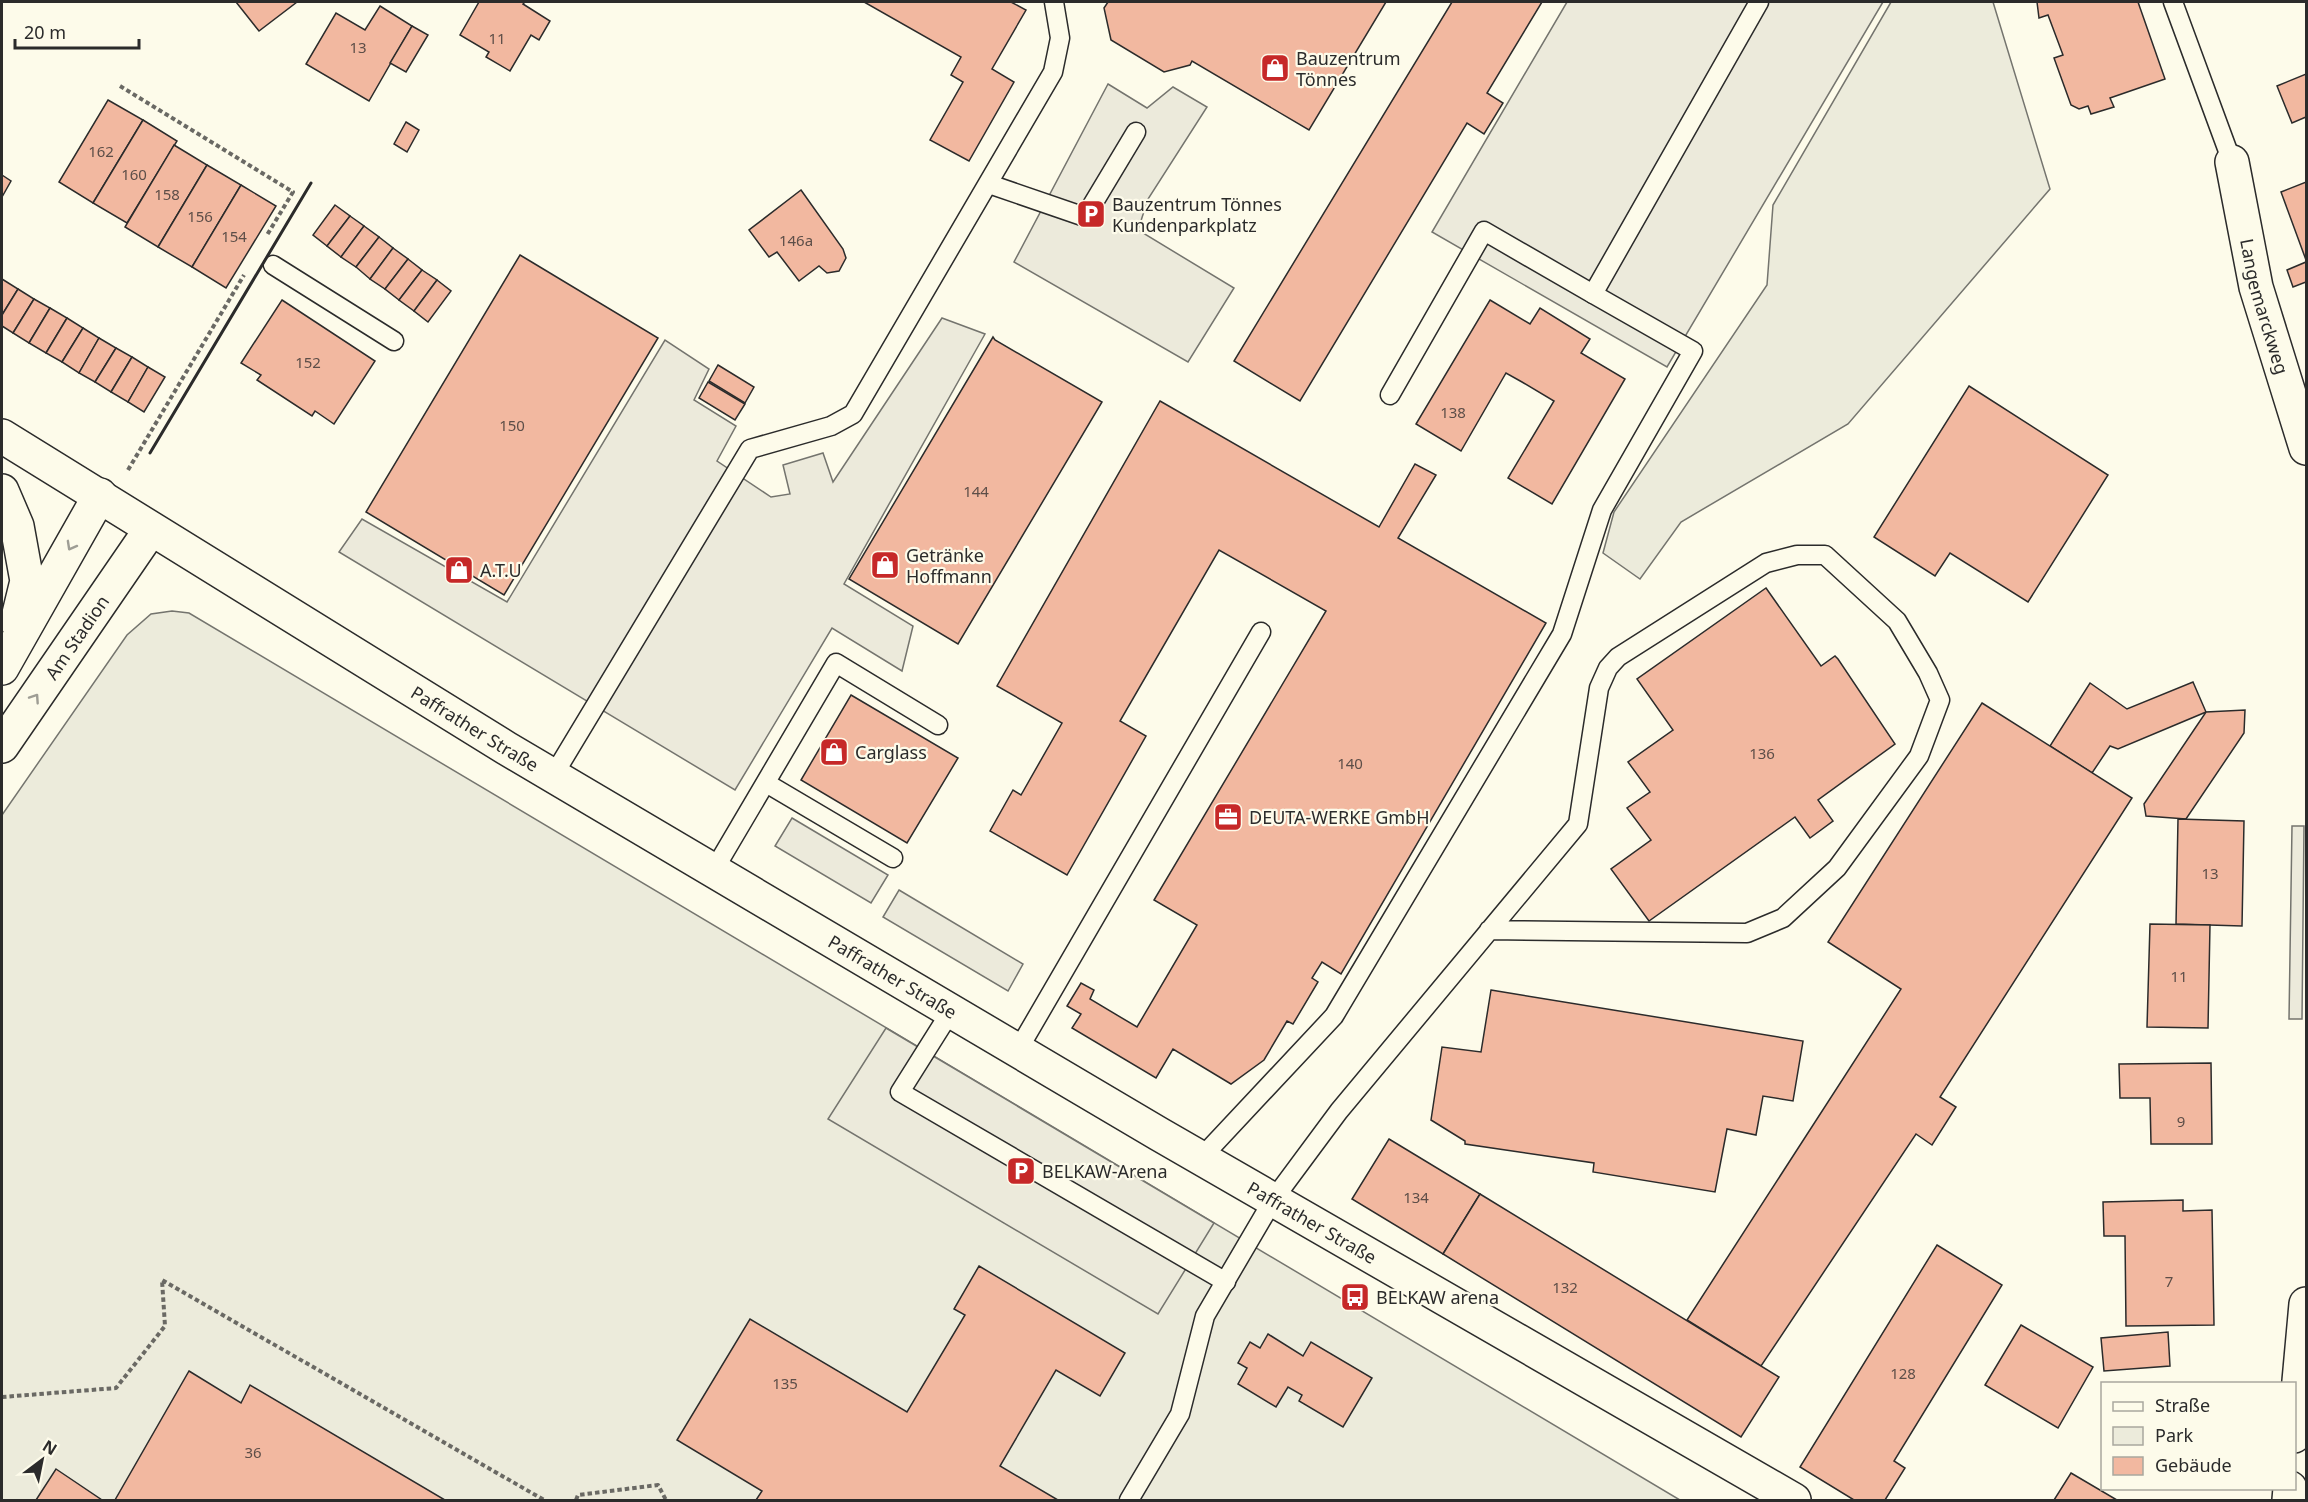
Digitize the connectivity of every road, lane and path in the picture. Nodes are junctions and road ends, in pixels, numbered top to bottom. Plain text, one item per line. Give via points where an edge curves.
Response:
1 (1054, 2) edge
2 (1759, 2) edge
3 (2173, 2) edge
4 (120, 86) dead end
5 (1136, 132) dead end
6 (2232, 162) joint
7 (989, 184) junction
8 (264, 242) dead end
9 (273, 265) dead end
10 (246, 272) dead end
11 (1593, 294) junction
12 (394, 341) dead end
13 (1390, 395) dead end
14 (2, 436) edge
15 (2307, 448) edge
16 (2, 491) edge
17 (105, 498) junction
18 (151, 529) junction
19 (1261, 632) dead end
20 (6, 661) edge
21 (938, 724) dead end
22 (2, 746) edge
23 (553, 776) junction
24 (766, 783) junction
25 (893, 858) dead end
26 (714, 870) junction
27 (1489, 930) junction
28 (951, 1011) junction
29 (1018, 1050) junction
30 (1202, 1158) junction
31 (1273, 1200) junction
32 (1226, 1282) junction
33 (2307, 1304) edge
34 (2, 1397) edge
35 (2296, 1425) edge
36 (544, 1500) edge
37 (576, 1500) edge
38 (666, 1500) edge
39 (1129, 1500) edge
40 (1794, 1500) edge

1 - 7 lane via 1060,38 1053,72
2 - 11 lane
3 - 6 lane
4 - 8 path via 293,192
5 - 7 lane via 1085,217
6 - 15 street, Langemarckweg via 2256,287
7 - 23 lane via 853,414 831,426 750,449
9 - 12 lane
10 - 17 path
11 - 13 lane via 1484,231
11 - 30 lane via 1693,351 1602,510 1562,634 1334,1016
14 - 17 street, Paffrather Straße
16 - 20 street via 17,526 27,580
17 - 18 street, Paffrather Straße
17 -> 20 street
22 -> 18 street, Am Stadion
18 - 23 street, Paffrather Straße
19 - 29 lane
21 - 24 lane via 836,663
23 - 26 street, Paffrather Straße
24 - 25 lane
24 - 26 lane
26 - 28 street, Paffrather Straße
27 - 27 lane via 1748,933 1783,918 1837,868 1919,756 1940,700 1897,621 1825,555 1797,555 1766,563 1618,657 1599,688 1578,824
27 - 31 lane via 1339,1111
28 - 29 street, Paffrather Straße
28 - 32 lane via 900,1092
29 - 30 street, Paffrather Straße
30 - 31 street, Paffrather Straße
31 - 32 lane
31 - 40 street, Paffrather Straße
32 - 39 lane via 1205,1316 1180,1414
33 - 35 street
34 - 36 path via 116,1388 165,1326 162,1280
37 - 38 path via 578,1496 658,1485

